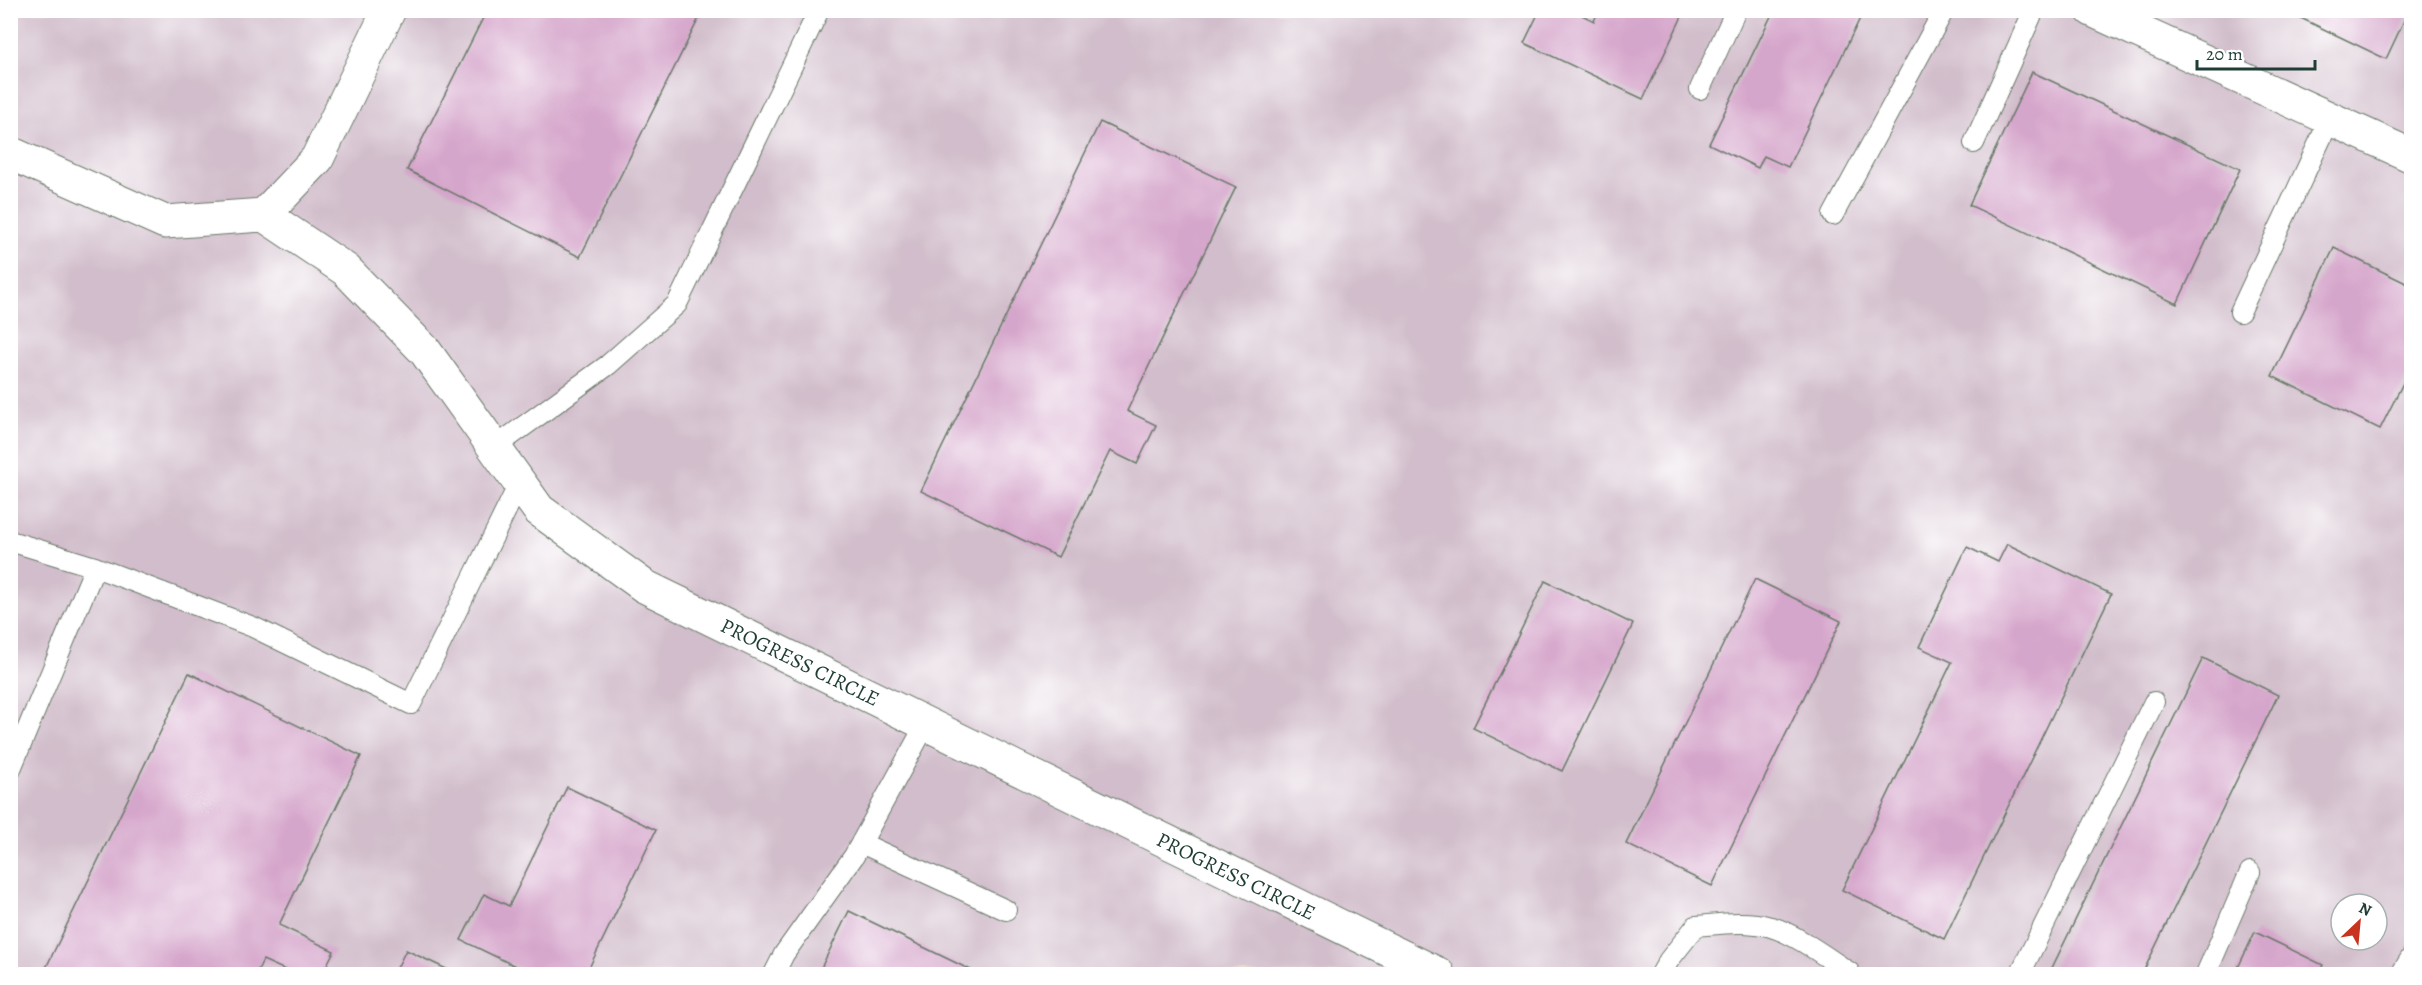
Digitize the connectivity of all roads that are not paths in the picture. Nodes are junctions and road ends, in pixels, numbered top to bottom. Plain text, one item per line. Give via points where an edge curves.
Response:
1 (389, 10) edge
2 (819, 10) edge
3 (1737, 10) edge
4 (1944, 10) edge
5 (2034, 10) edge
6 (2092, 10) edge
7 (1700, 89) dead end
8 (2331, 119) junction
9 (1974, 143) dead end
10 (10, 153) edge
11 (2412, 156) edge
12 (264, 215) junction
13 (1833, 215) dead end
14 (2240, 312) dead end
15 (495, 447) junction
16 (520, 482) junction
17 (10, 541) edge
18 (95, 567) junction
19 (2154, 702) dead end
20 (926, 724) junction
21 (10, 771) edge
22 (861, 843) junction
23 (2250, 872) dead end
24 (1006, 910) dead end
25 (2412, 956) edge
26 (774, 975) edge
27 (1438, 975) edge
28 (1661, 975) edge
29 (1849, 975) edge
30 (2020, 975) edge
31 (2206, 975) edge
32 (2401, 975) edge

1 - 12 street via 317,159
2 - 15 lane via 677,304 608,365
3 - 7 lane
4 - 13 lane
5 - 9 lane
6 - 8 street
8 - 11 street
8 - 14 lane
10 - 12 street via 165,222
12 - 15 street, PROGRESS CIRCLE via 346,270 425,351
15 - 16 street, PROGRESS CIRCLE
16 - 18 lane via 411,704 253,627
16 - 20 street, PROGRESS CIRCLE via 539,510 644,586
17 - 18 lane
18 - 21 lane
19 - 30 lane
20 - 22 lane
20 - 27 street, PROGRESS CIRCLE
22 - 24 lane
22 - 26 lane via 784,954
23 - 31 lane
25 - 32 lane
28 - 29 lane via 1696,926 1738,923 1772,927 1815,949

